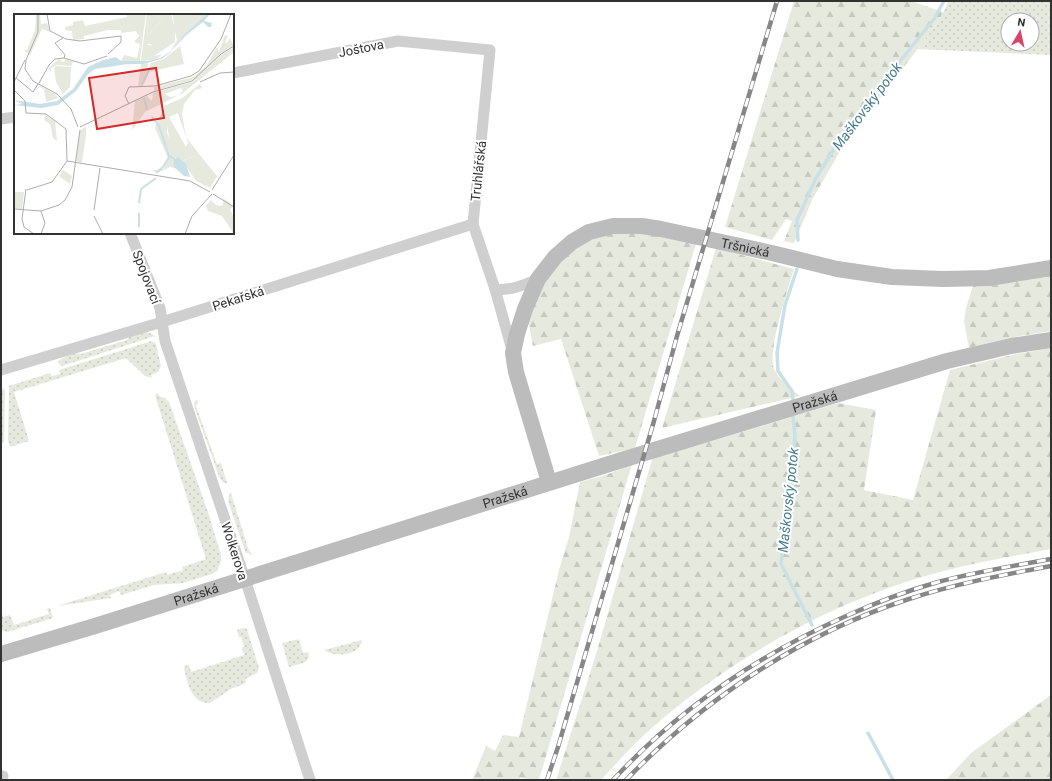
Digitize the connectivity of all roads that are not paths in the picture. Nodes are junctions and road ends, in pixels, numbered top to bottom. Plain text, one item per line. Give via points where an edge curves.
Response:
1 (490, 50) joint
2 (234, 73) edge
3 (14, 117) edge
4 (1, 119) edge
5 (473, 224) junction
6 (130, 234) edge
7 (1051, 268) edge
8 (538, 279) junction
9 (495, 289) junction
10 (162, 322) junction
11 (1051, 340) edge
12 (1011, 346) junction
13 (1051, 348) edge
14 (513, 354) junction
15 (1, 370) edge
16 (550, 482) junction
17 (245, 578) junction
18 (1, 654) edge
19 (310, 780) edge

1 - 2 street, Joštova via 398,41
1 - 5 street, Truhlářská
3 - 4 street
5 - 9 street, Truhlářská
5 - 10 street, Pekařská
6 - 10 street, Spojovací via 160,308
7 - 8 main road, Tršnická via 990,278 892,277 837,269 661,229 623,225 597,230 572,242 555,257
8 - 9 street via 506,290
8 - 14 main road, Tršnická via 521,322
9 - 14 street, Truhlářská
10 - 15 street, Pekařská
10 - 17 street, Wolkerova via 165,341
11 - 12 main road, Pražská
12 - 13 street, Pražská
12 - 16 main road, Pražská via 940,364
14 - 16 main road, Truhlářská via 516,372
16 - 17 main road, Pražská
17 - 18 main road, Pražská
17 - 19 street, Wolkerova

